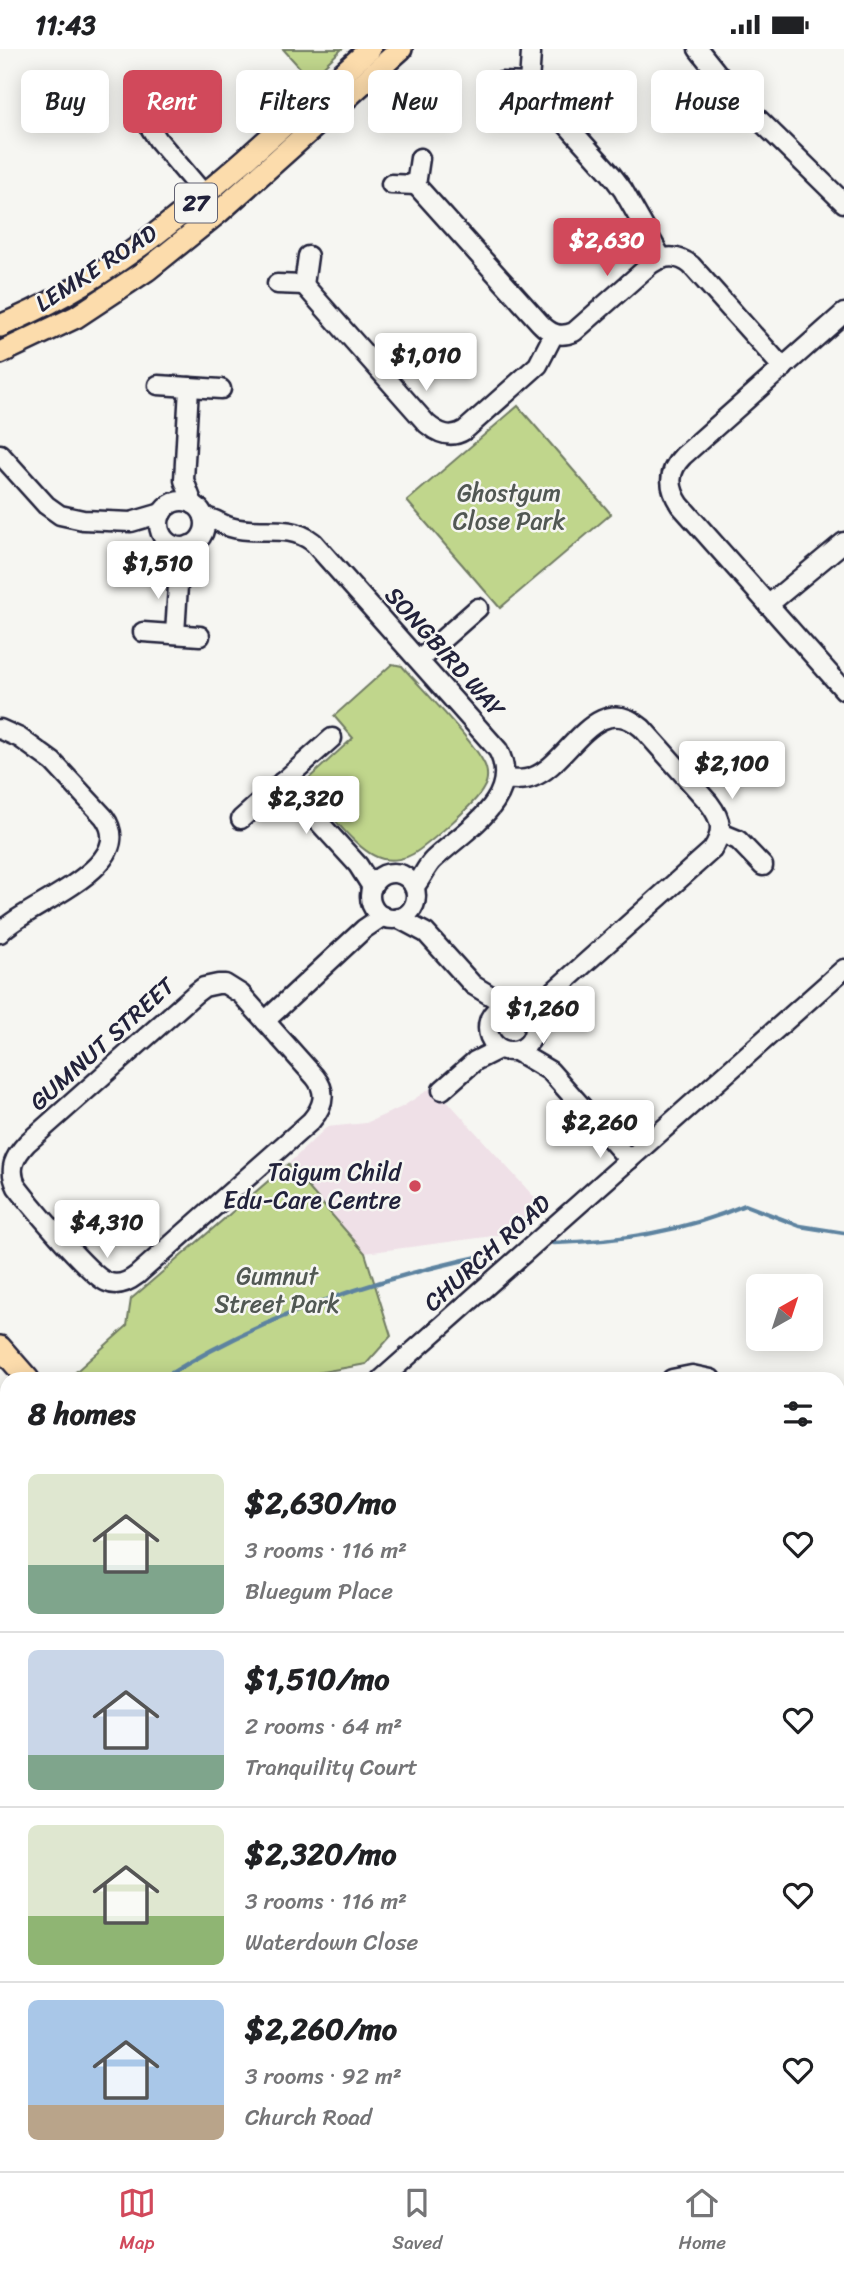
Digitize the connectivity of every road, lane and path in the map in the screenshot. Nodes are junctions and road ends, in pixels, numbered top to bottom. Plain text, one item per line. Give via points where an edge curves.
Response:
1 (370, 49) edge
2 (401, 49) edge
3 (698, 49) edge
4 (531, 53) dead end
5 (530, 70) edge
6 (154, 133) edge
7 (574, 133) edge
8 (420, 158) dead end
9 (391, 184) dead end
10 (416, 185) junction
11 (204, 195) junction
12 (844, 203) edge
13 (219, 212) junction
14 (308, 256) dead end
15 (662, 258) junction
16 (277, 284) dead end
17 (304, 285) junction
18 (844, 313) edge
19 (0, 326) edge
20 (554, 334) junction
21 (0, 353) edge
22 (783, 368) junction
23 (158, 385) dead end
24 (188, 387) junction
25 (221, 389) dead end
26 (0, 454) edge
27 (184, 509) junction
28 (131, 521) junction
29 (232, 528) junction
30 (166, 538) junction
31 (196, 541) junction
32 (844, 542) edge
33 (179, 569) junction
34 (768, 605) junction
35 (478, 608) dead end
36 (143, 632) dead end
37 (175, 634) junction
38 (200, 636) dead end
39 (419, 660) junction
40 (844, 690) edge
41 (0, 729) edge
42 (332, 738) dead end
43 (505, 779) junction
44 (282, 782) junction
45 (241, 819) dead end
46 (721, 833) junction
47 (764, 866) dead end
48 (377, 881) junction
49 (410, 881) junction
50 (414, 905) junction
51 (385, 914) junction
52 (0, 933) edge
53 (426, 933) junction
54 (844, 969) edge
55 (472, 985) junction
56 (490, 1018) junction
57 (523, 1018) junction
58 (265, 1021) junction
59 (501, 1046) junction
60 (550, 1071) junction
61 (442, 1090) dead end
62 (629, 1160) junction
63 (0, 1347) edge
64 (22, 1372) edge
65 (390, 1372) edge

1 - 11 main road, LEMKE ROAD / 27
2 - 13 main road, LEMKE ROAD / 27
3 - 12 street via 738,99
4 - 5 street
6 - 11 street
7 - 15 street via 623,190
8 - 10 street
9 - 10 street
10 - 20 street
11 - 13 street
11 - 19 main road, LEMKE ROAD / 27 via 96,278
13 - 21 main road, LEMKE ROAD / 27 via 113,294
14 - 17 street
15 - 20 street via 580,328
15 - 22 street via 680,258 691,265
16 - 17 street
17 - 20 street via 427,424 447,436 465,430 533,370
18 - 22 street
22 - 34 street via 683,456 670,478 680,505
23 - 24 street
24 - 25 street
24 - 27 street via 184,480 176,493
26 - 28 street via 60,515
27 - 28 street
27 - 29 street, SONGBIRD WAY
27 - 30 street via 160,519
27 - 31 street via 205,523
28 - 30 street
29 - 31 street, SONGBIRD WAY
29 - 39 street, SONGBIRD WAY via 290,531 306,537
30 - 31 street via 183,547
30 - 33 street
31 - 33 street
32 - 34 street
33 - 37 street
34 - 40 street
35 - 39 street
36 - 37 street
37 - 38 street
39 - 43 street, SONGBIRD WAY via 494,744 504,764
41 - 52 street via 53,762 103,817 112,837 107,855 82,878
42 - 44 street
43 - 46 street via 538,775 600,721 613,716 630,719 715,811
43 - 49 street via 494,804
44 - 45 street
44 - 48 street
46 - 47 street via 738,840
46 - 57 street via 706,855
48 - 49 street via 393,873
48 - 51 street via 371,902
49 - 50 street
50 - 51 street via 405,915
50 - 53 street
51 - 53 street
51 - 58 street
53 - 55 street
54 - 62 street, CHURCH ROAD
55 - 56 street
55 - 57 street
56 - 57 street via 494,1012
56 - 59 street via 488,1031
57 - 59 street via 523,1048
57 - 60 street
58 - 58 street, GUMNUT STREET via 319,1082 320,1109 130,1280 119,1284 101,1279 17,1187 12,1173 15,1157 204,987 218,983 234,989
59 - 60 street
59 - 61 street via 475,1061
60 - 62 street
62 - 65 street, CHURCH ROAD
63 - 64 main road

